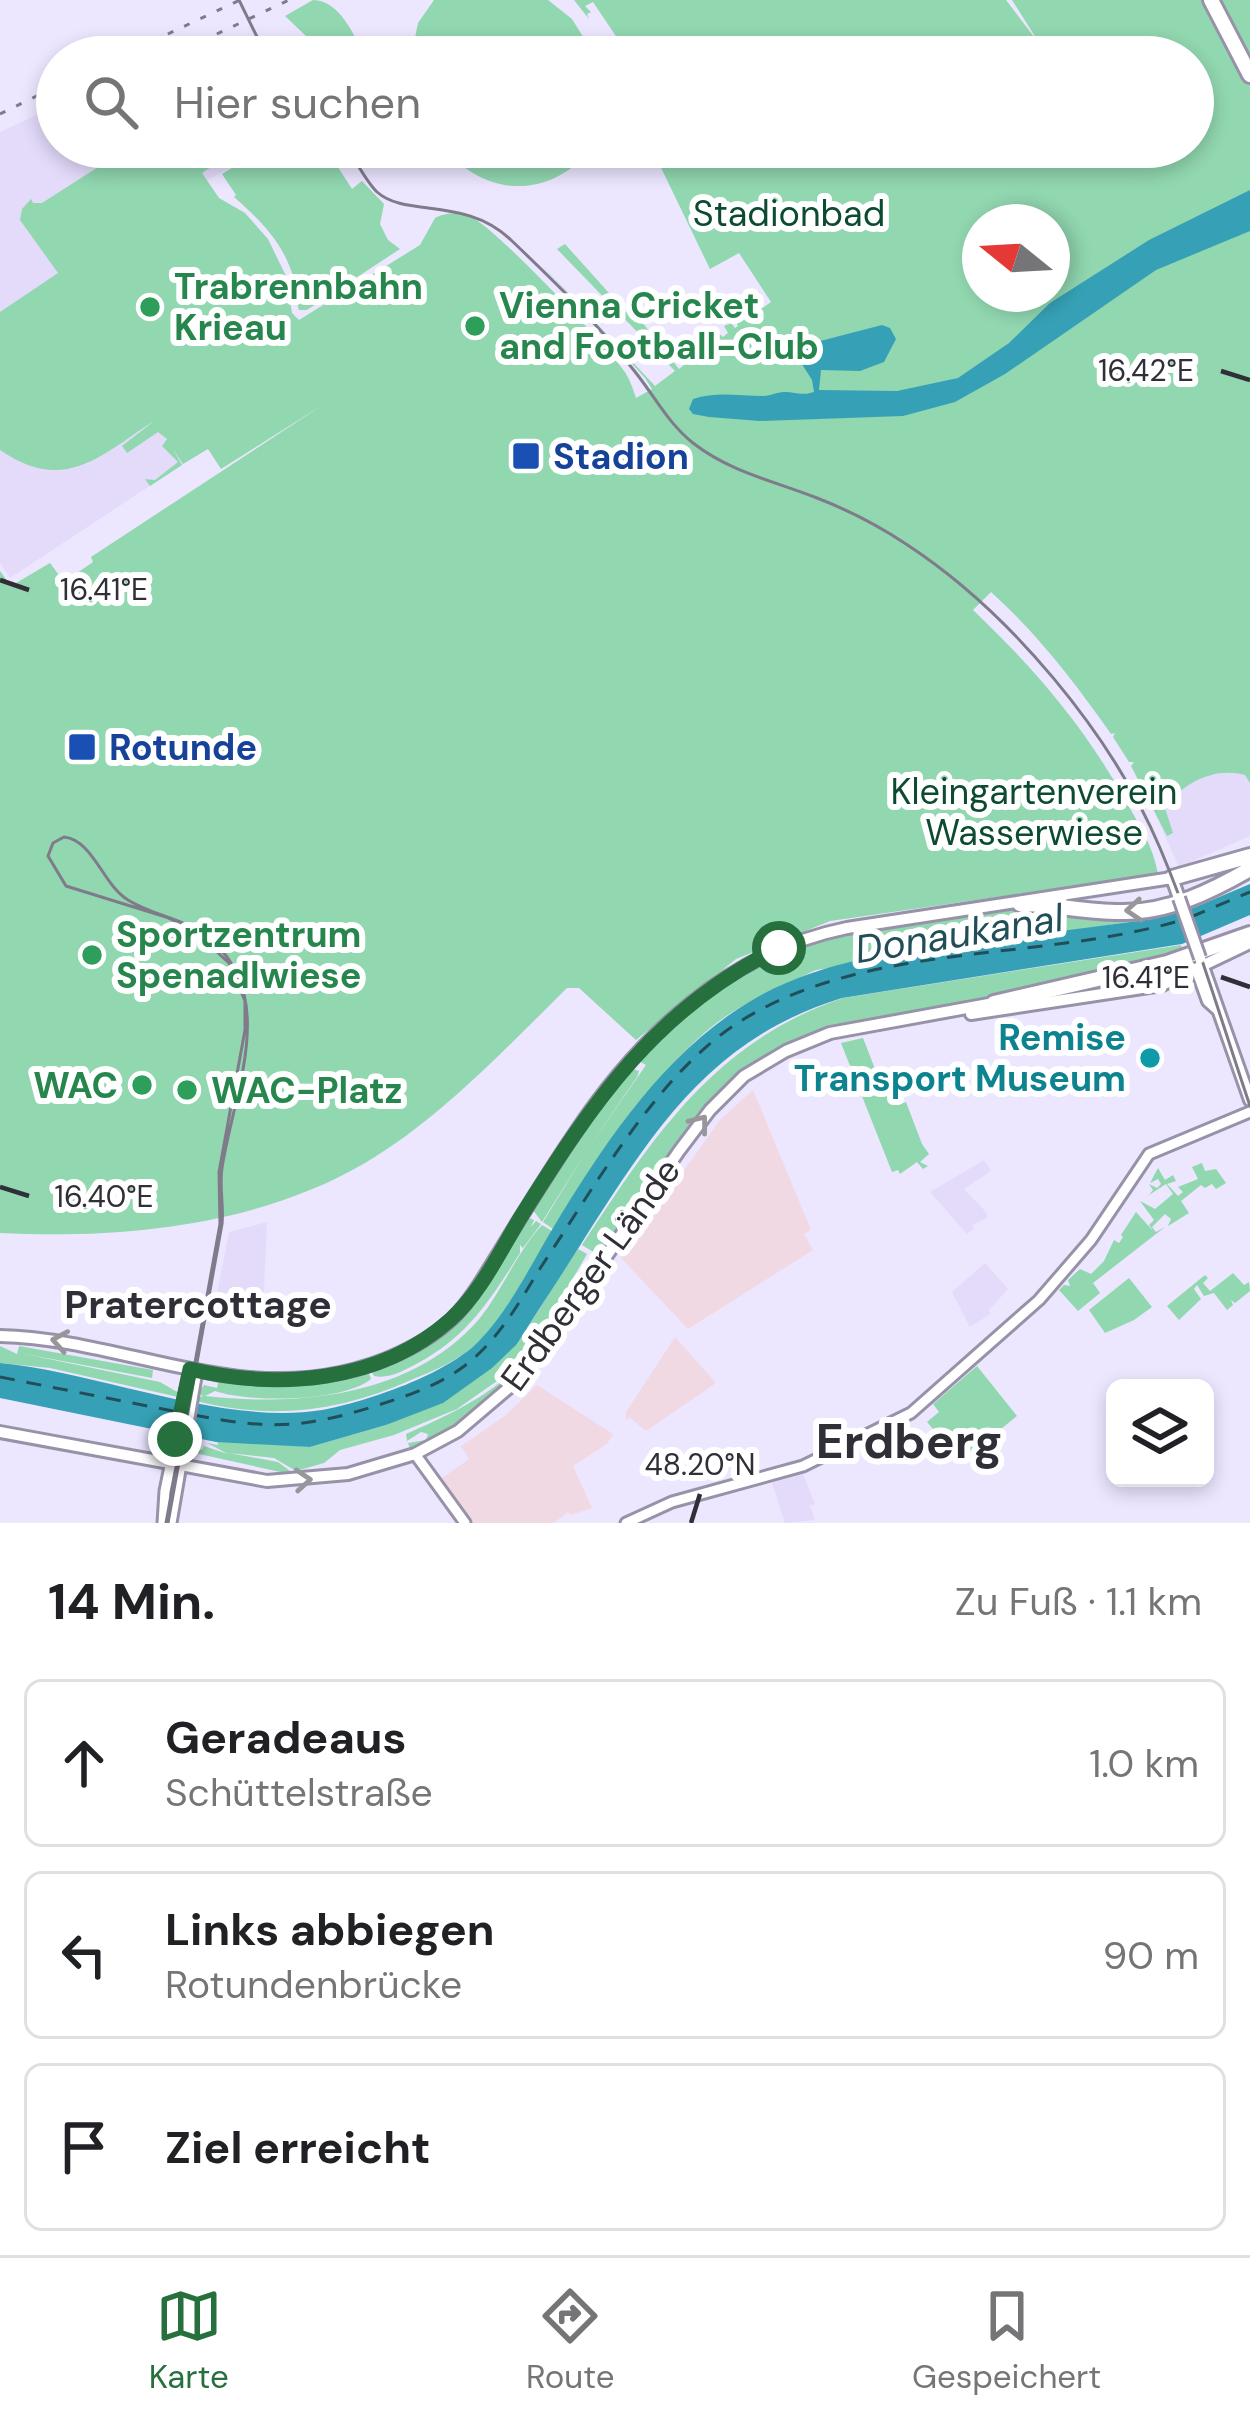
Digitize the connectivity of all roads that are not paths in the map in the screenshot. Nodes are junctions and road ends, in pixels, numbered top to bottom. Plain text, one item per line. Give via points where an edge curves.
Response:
1 (1211, 0) edge
2 (1221, 0) edge
3 (1250, 55) edge
4 (1250, 75) edge
5 (1250, 856) edge
6 (1250, 869) edge
7 (1172, 878) junction
8 (1020, 904) junction
9 (1250, 939) edge
10 (1201, 962) junction
11 (994, 1003) joint
12 (914, 1019) junction
13 (1250, 1100) edge
14 (1250, 1112) edge
15 (0, 1336) edge
16 (194, 1370) junction
17 (0, 1432) edge
18 (415, 1454) junction
19 (174, 1465) junction
20 (167, 1523) edge
21 (465, 1523) edge
22 (626, 1523) edge

1 - 4 highway
2 - 3 highway
5 - 7 highway
6 -> 8 highway via 1153,910
7 - 8 main road
7 - 10 main road, bridge
8 - 16 main road via 818,934 750,962 701,994 605,1090 454,1317 410,1348 300,1380 254,1382
9 - 10 main road, Erdberger Lände
9 - 11 highway
10 - 12 main road, Erdberger Lände via 1162,985
10 - 13 main road via 1198,973
11 - 12 main road, Erdberger Lände
18 -> 12 main road, Erdberger Lände via 458,1431 525,1374 679,1150 744,1076 811,1039
14 - 22 street via 1149,1154 1039,1300 911,1413 807,1465
16 -> 15 main road
16 - 19 street
17 - 19 main road, Erdberger Lände
19 -> 18 main road, Erdberger Lände via 303,1481
18 - 21 street
19 - 20 street

